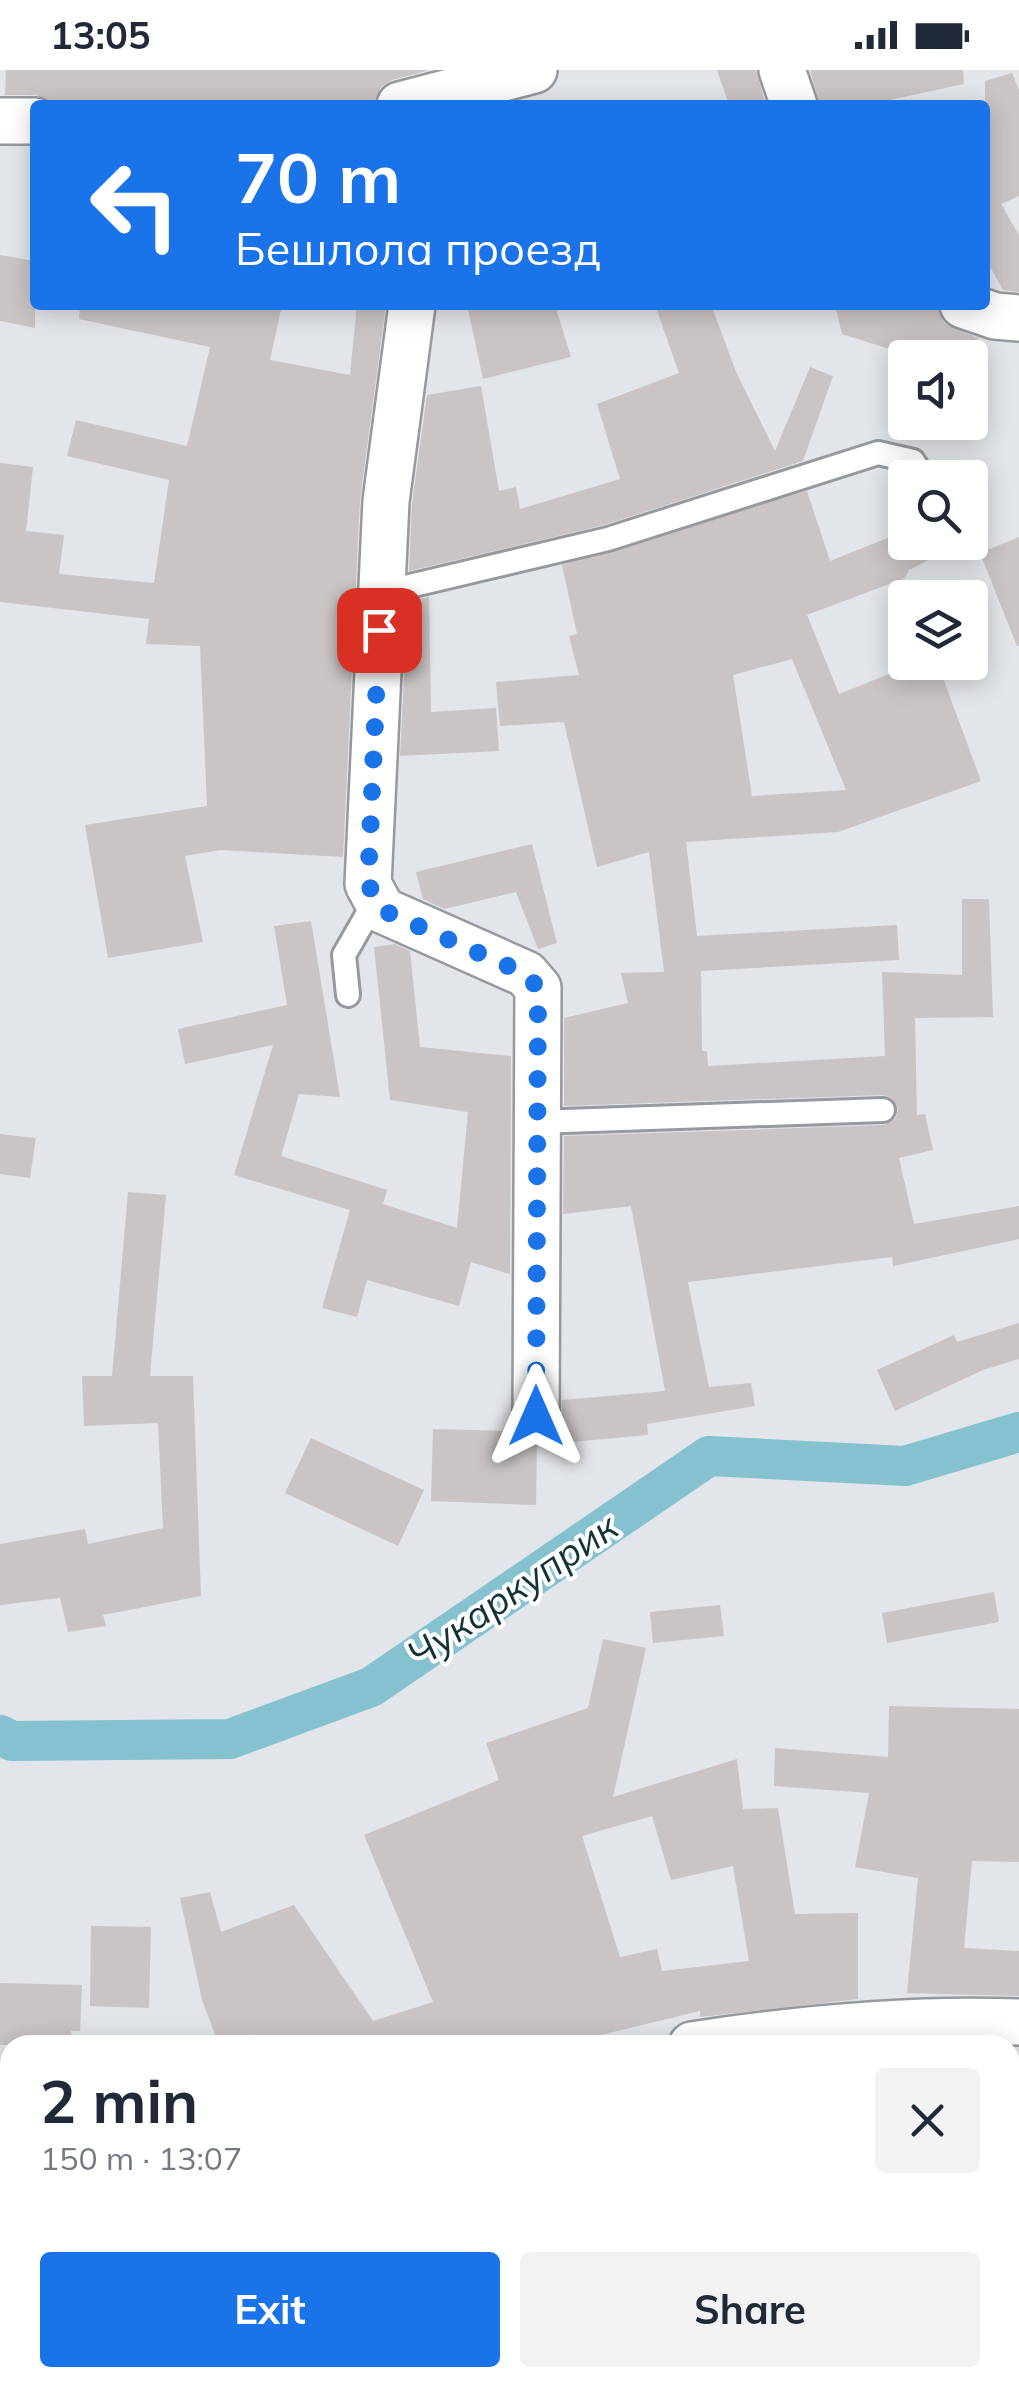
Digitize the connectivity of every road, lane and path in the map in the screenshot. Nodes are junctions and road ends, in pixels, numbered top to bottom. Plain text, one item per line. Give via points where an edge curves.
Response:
1 (534, 70) edge
2 (782, 70) edge
3 (419, 100) edge
4 (792, 100) edge
5 (0, 121) edge
6 (30, 121) edge
7 (411, 310) edge
8 (977, 310) edge
9 (1019, 318) edge
10 (909, 460) edge
11 (380, 594) junction
12 (374, 901) junction
13 (348, 995) dead end
14 (883, 1110) dead end
15 (536, 1122) junction
16 (536, 1416) dead end
17 (1019, 2022) edge
18 (932, 2032) edge
19 (755, 2035) edge

1 - 3 street
2 - 4 street
5 - 6 street
7 - 11 street
8 - 9 street
10 - 11 lane via 878,453 608,539
11 - 12 street via 368,884
12 - 13 lane via 344,955
12 - 15 street via 533,979
14 - 15 lane
15 - 16 street
17 - 18 street
18 - 19 street

